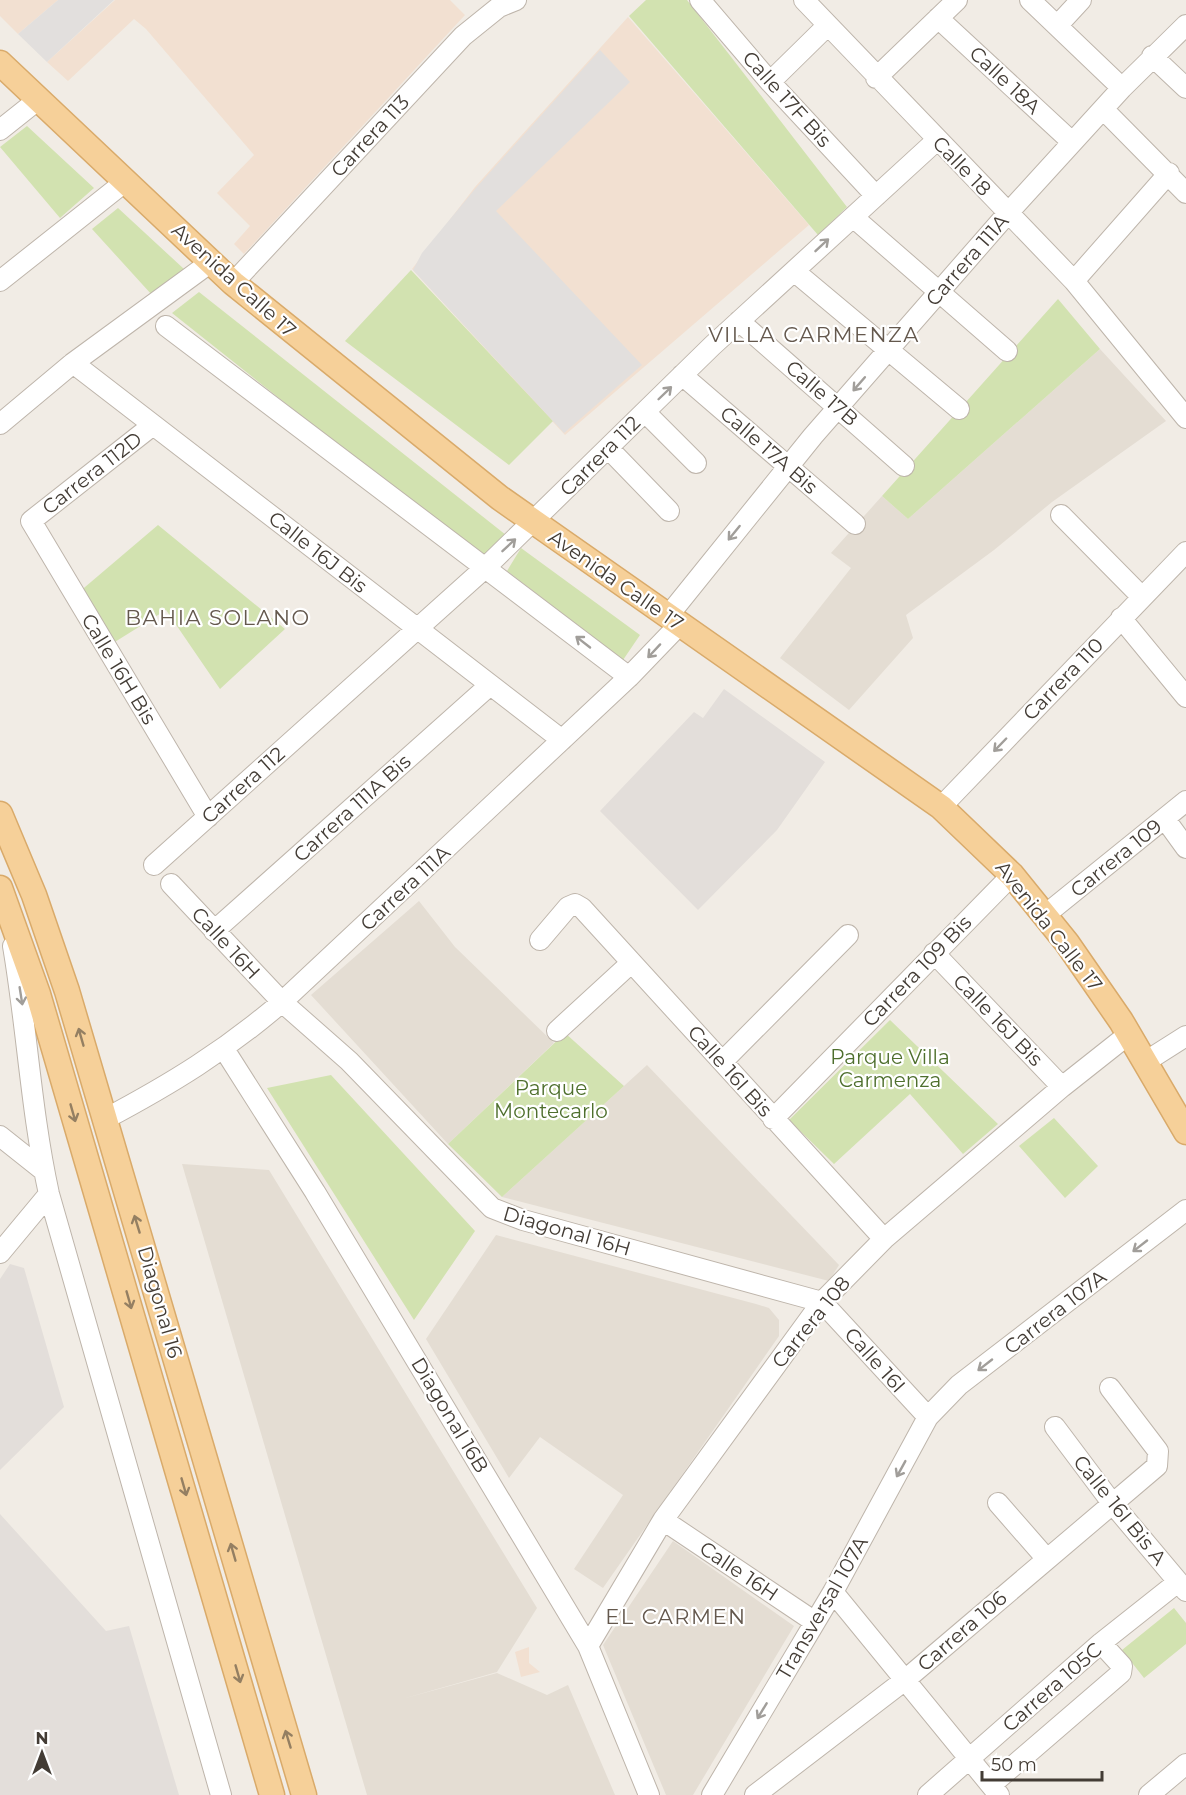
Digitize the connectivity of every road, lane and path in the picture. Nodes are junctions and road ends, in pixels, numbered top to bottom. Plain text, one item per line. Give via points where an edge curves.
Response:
1 (516, 0) edge
2 (700, 0) edge
3 (804, 0) edge
4 (1030, 0) edge
5 (1081, 0) edge
6 (947, 6) edge
7 (1186, 25) edge
8 (828, 26) junction
9 (1057, 26) junction
10 (1152, 56) junction
11 (0, 63) edge
12 (876, 78) junction
13 (770, 82) junction
14 (1122, 88) junction
15 (1186, 88) edge
16 (39, 99) junction
17 (1103, 109) junction
18 (0, 130) edge
19 (937, 140) junction
20 (1072, 142) junction
21 (1169, 173) junction
22 (126, 181) junction
23 (1186, 193) edge
24 (876, 196) junction
25 (1008, 213) junction
26 (853, 217) junction
27 (211, 262) junction
28 (794, 271) junction
29 (0, 281) edge
30 (1074, 281) junction
31 (233, 283) junction
32 (939, 292) junction
33 (739, 321) junction
34 (166, 326) dead end
35 (888, 350) junction
36 (1007, 351) dead end
37 (73, 363) junction
38 (682, 375) junction
39 (838, 408) junction
40 (959, 409) dead end
41 (645, 412) junction
42 (1186, 418) edge
43 (0, 423) edge
44 (153, 425) junction
45 (608, 448) junction
46 (696, 463) dead end
47 (904, 466) dead end
48 (788, 467) junction
49 (669, 511) dead end
50 (1061, 515) dead end
51 (31, 521) joint
52 (533, 522) junction
53 (855, 524) dead end
54 (1186, 552) edge
55 (486, 567) junction
56 (1141, 596) junction
57 (1121, 618) junction
58 (674, 620) junction
59 (417, 628) junction
60 (629, 677) junction
61 (490, 685) junction
62 (1186, 697) edge
63 (562, 740) junction
64 (1186, 801) edge
65 (941, 807) junction
66 (0, 814) edge
67 (208, 817) junction
68 (1165, 819) junction
69 (1186, 848) edge
70 (154, 865) dead end
71 (1012, 875) junction
72 (171, 884) dead end
73 (1, 895) edge
74 (1045, 915) junction
75 (214, 931) junction
76 (848, 935) dead end
77 (540, 940) dead end
78 (934, 953) junction
79 (631, 963) junction
80 (282, 1002) junction
81 (558, 1031) dead end
82 (1129, 1034) junction
83 (1186, 1036) edge
84 (224, 1049) junction
85 (723, 1061) junction
86 (1145, 1062) junction
87 (1062, 1087) junction
88 (105, 1119) junction
89 (772, 1119) junction
90 (1186, 1132) edge
91 (0, 1136) edge
92 (44, 1171) junction
93 (49, 1194) junction
94 (1186, 1210) edge
95 (884, 1239) junction
96 (1, 1250) edge
97 (822, 1302) junction
98 (1110, 1388) dead end
99 (928, 1417) junction
100 (1055, 1427) dead end
101 (998, 1503) dead end
102 (1112, 1503) junction
103 (663, 1520) junction
104 (1046, 1558) junction
105 (1182, 1586) edge
106 (832, 1592) junction
107 (815, 1622) junction
108 (1101, 1643) junction
109 (588, 1646) junction
110 (905, 1680) junction
111 (970, 1760) junction
112 (1186, 1764) edge
113 (995, 1790) edge
114 (221, 1795) edge
115 (272, 1795) edge
116 (304, 1795) edge
117 (649, 1795) edge
118 (712, 1795) edge
119 (755, 1795) edge
120 (928, 1795) edge
121 (1149, 1795) edge

1 - 31 street, Carrera 113 via 492,12 463,36
2 - 13 street, Calle 17F Bis
3 - 8 street, Calle 18
4 - 9 street
5 - 9 street
6 - 12 street
6 - 20 street, Calle 18A
7 - 10 street, Carrera 111A
8 - 12 street, Calle 18
8 - 13 street
9 - 14 street
10 - 14 street, Carrera 111A
10 - 15 street
11 - 16 main road, Avenida Calle 17
12 - 19 street, Calle 18
13 - 24 street, Calle 17F Bis
14 - 17 street, Carrera 111A
16 - 18 street
16 - 22 main road, Avenida Calle 17
17 - 20 street, Carrera 111A
17 - 21 street
19 - 24 street, Carrera 112
19 - 25 street, Calle 18
20 - 25 street, Carrera 111A
21 - 23 street
21 - 30 street
22 - 27 main road, Avenida Calle 17
22 - 29 street
24 - 26 street, Carrera 112
25 - 30 street, Calle 18
25 - 32 street, Carrera 111A
28 -> 26 street, Carrera 112
26 - 32 street
27 - 31 main road, Avenida Calle 17
27 - 37 street
28 - 33 street, Carrera 112
28 - 35 street
30 - 42 street, Calle 18
31 - 52 main road, Avenida Calle 17
32 - 35 street, Carrera 111A
32 - 36 street
33 - 38 street, Carrera 112
33 - 39 street, Calle 17B
34 - 55 street
35 -> 39 street, Carrera 111A
35 - 40 street
37 - 43 street
37 - 44 street, Calle 16J Bis
41 -> 38 street, Carrera 112
38 - 48 street, Calle 17A Bis
39 - 47 street, Calle 17B
39 - 48 street, Carrera 111A
41 - 45 street, Carrera 112
41 - 46 street
44 - 51 street, Carrera 112D
44 - 59 street, Calle 16J Bis
45 - 49 street
45 - 52 street, Carrera 112
48 - 53 street, Calle 17A Bis
48 -> 58 street, Carrera 111A
50 - 56 street
51 - 67 street, Calle 16H Bis
55 -> 52 street, Carrera 112
52 - 58 main road, Avenida Calle 17
54 - 56 street, Carrera 110
55 - 59 street, Carrera 112
60 -> 55 street
56 - 57 street, Carrera 110
57 - 62 street
57 -> 65 street, Carrera 110
58 -> 60 street, Carrera 111A
58 - 65 main road, Avenida Calle 17
59 - 61 street, Calle 16J Bis
59 - 67 street, Carrera 112
60 - 63 street, Carrera 111A
61 - 63 street, Calle 16J Bis
61 - 75 street, Carrera 111A Bis
63 - 80 street, Carrera 111A
64 - 68 street, Carrera 109
65 - 71 main road, Avenida Calle 17
88 -> 66 main road, Diagonal 16 via 51,940
67 - 70 street, Carrera 112
68 - 69 street
68 - 74 street, Carrera 109
71 - 74 main road, Avenida Calle 17
71 - 78 street, Carrera 109 Bis
72 - 75 street, Calle 16H
73 -> 92 street, Diagonal 16 via 22,1000
73 -> 115 main road, Diagonal 16 via 22,942 62,1073
74 - 82 main road, Avenida Calle 17
75 - 80 street, Calle 16H
76 - 85 street
77 - 79 street, Calle 16I Bis via 575,904
78 - 87 street, Calle 16J Bis
78 - 89 street, Carrera 109 Bis
79 - 81 street
79 - 85 street, Calle 16I Bis
80 - 84 street, Carrera 111A
80 - 97 street, Diagonal 16H via 349,1061 492,1208
82 - 86 main road, Avenida Calle 17
82 - 87 street, Carrera 108
83 - 86 street
84 - 88 street, Carrera 111A
84 - 109 street, Diagonal 16B via 321,1201
85 - 89 street, Calle 16I Bis
86 - 90 main road, Avenida Calle 17
87 - 95 street, Carrera 108
116 -> 88 main road, Diagonal 16
89 - 95 street, Calle 16I Bis
91 - 92 street
92 - 93 street, Diagonal 16
93 - 96 street
93 - 114 street, Diagonal 16
94 -> 99 street, Carrera 107A via 959,1385
95 - 97 street, Carrera 108
97 - 99 street, Calle 16I
97 - 103 street, Carrera 108
98 - 102 street, Carrera 106 via 1158,1451 1159,1458 1157,1466
99 -> 106 street, Transversal 107A
100 - 102 street, Calle 16I Bis A
101 - 104 street
102 - 104 street, Carrera 106
102 - 105 street, Calle 16I Bis A
103 - 107 street, Calle 16H
103 - 109 street, Carrera 108
104 - 110 street, Carrera 106
105 - 108 street, Carrera 105C
106 - 107 street, Transversal 107A
106 - 110 street
107 -> 118 street, Transversal 107A
108 - 111 street, Carrera 105C
108 - 113 street, Carrera 105C via 1122,1670
109 - 117 street, Diagonal 16B
110 - 111 street
110 - 119 street, Carrera 106
111 - 113 street
111 - 120 street, Carrera 105C
112 - 121 street

